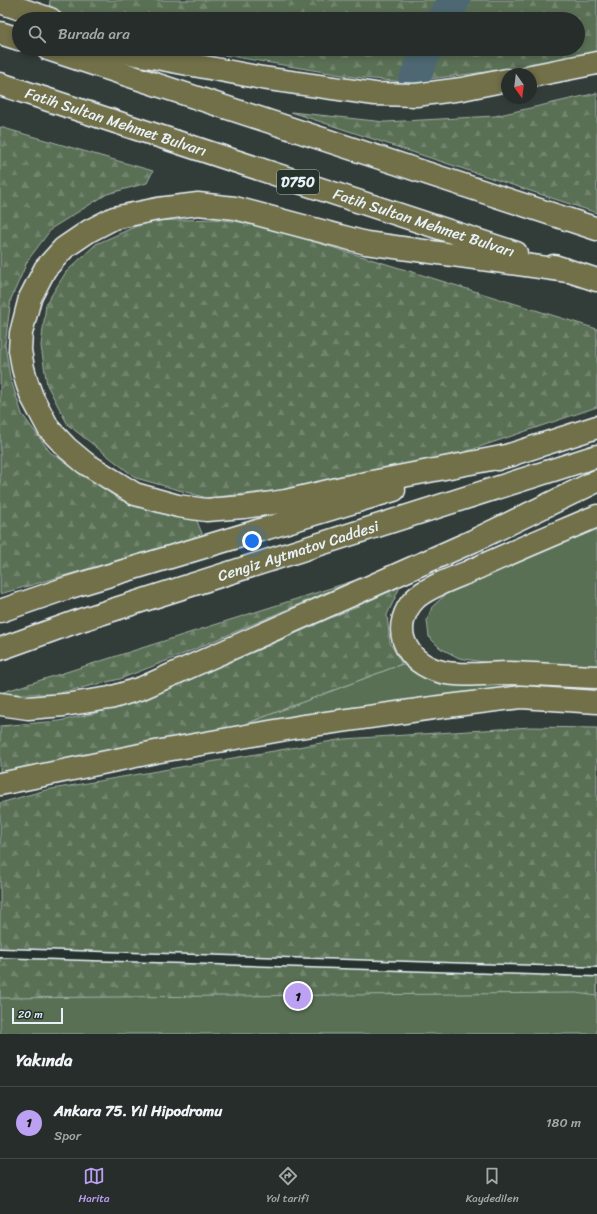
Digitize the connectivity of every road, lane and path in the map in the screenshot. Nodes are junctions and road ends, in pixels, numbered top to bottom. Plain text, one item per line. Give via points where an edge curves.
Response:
1 (0, 2) edge
2 (29, 12) edge
3 (0, 16) edge
4 (12, 20) edge
5 (0, 33) edge
6 (12, 37) edge
7 (69, 56) edge
8 (150, 56) edge
9 (161, 56) edge
10 (173, 60) junction
11 (597, 63) edge
12 (537, 75) edge
13 (501, 81) edge
14 (0, 84) edge
15 (597, 230) edge
16 (568, 270) junction
17 (597, 280) edge
18 (597, 427) edge
19 (512, 455) junction
20 (597, 456) edge
21 (597, 481) edge
22 (597, 516) edge
23 (0, 611) edge
24 (0, 649) edge
25 (597, 678) edge
26 (597, 702) edge
27 (0, 704) edge
28 (0, 784) edge
29 (0, 954) edge
30 (597, 972) edge

1 - 2 highway
3 - 4 highway
5 - 6 highway
7 - 15 highway
8 - 10 highway
9 - 10 highway
10 - 13 highway via 262,78 375,94 416,95
11 - 12 highway
14 - 16 highway, Fatih Sultan Mehmet Bulvarı / D750
16 - 17 highway, Fatih Sultan Mehmet Bulvarı / D750
16 - 19 highway via 366,243 235,208 198,204 114,218 89,231 64,248 45,269 30,298 21,333 20,350 27,383 40,412 49,428 67,448 85,463 135,494 178,506 206,510 244,507 286,501
18 - 19 highway, Cengiz Aytmatov Caddesi
19 - 23 highway, Cengiz Aytmatov Caddesi via 67,588
20 - 24 highway, Cengiz Aytmatov Caddesi via 81,620
21 - 27 highway via 452,550 142,688 110,698 64,705 28,708
22 - 25 highway via 435,587 415,599 406,612 402,625 408,650 416,660 428,668 458,674
26 - 28 highway via 521,697 298,726
29 - 30 lane

